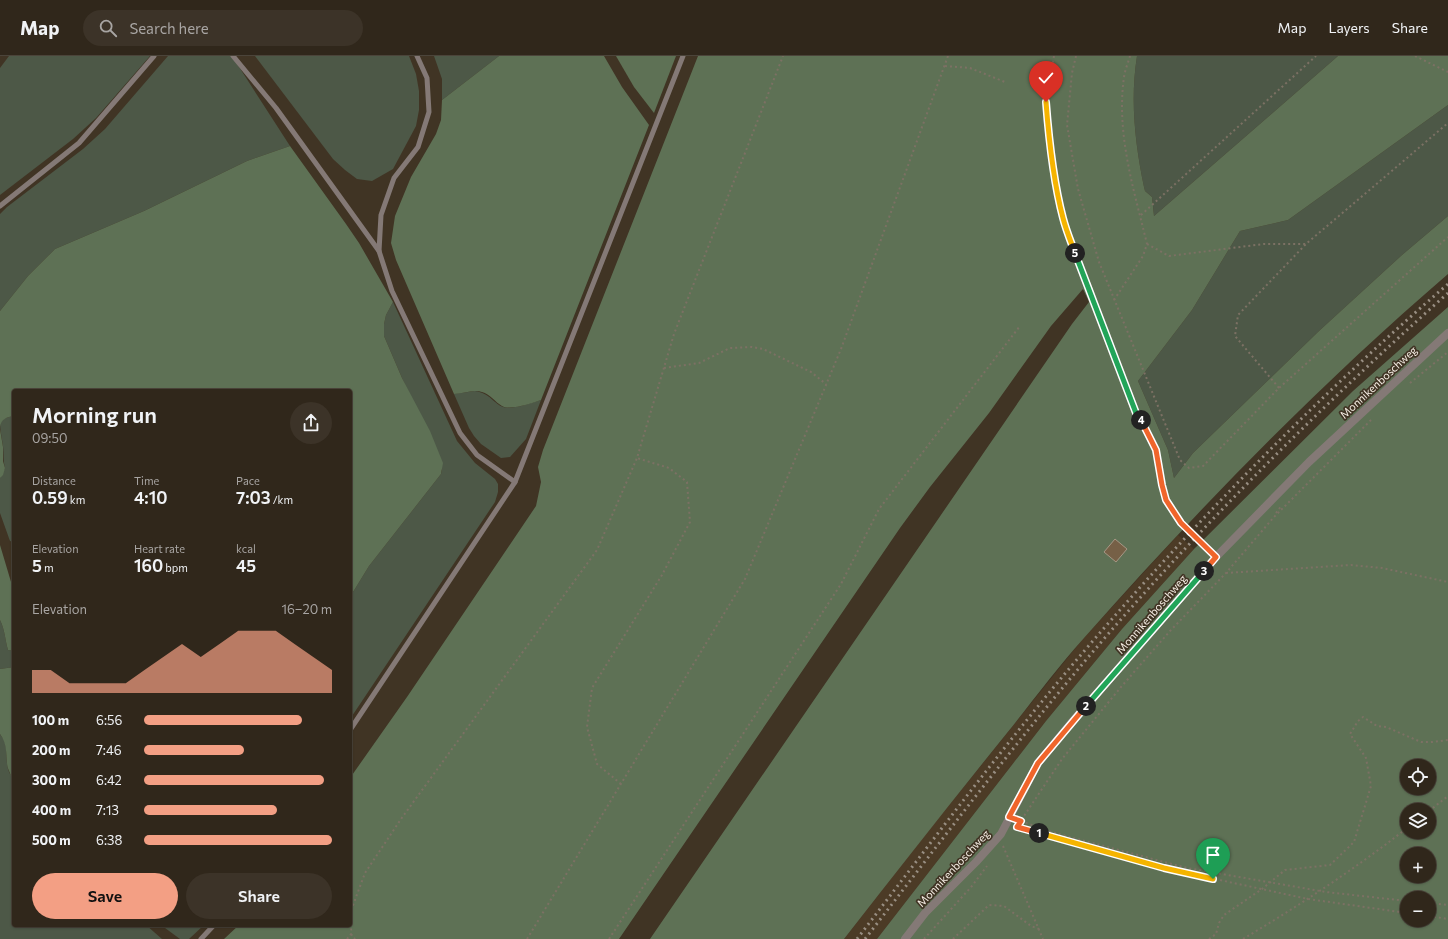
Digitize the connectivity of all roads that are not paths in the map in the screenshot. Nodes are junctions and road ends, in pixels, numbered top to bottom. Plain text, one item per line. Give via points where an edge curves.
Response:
1 (154, 56) edge
2 (233, 56) edge
3 (417, 56) edge
4 (683, 56) edge
5 (0, 206) edge
6 (379, 251) junction
7 (1448, 333) edge
8 (516, 482) junction
9 (352, 727) edge
10 (212, 927) edge
11 (201, 939) edge
12 (905, 939) edge

1 - 5 lane via 79,143
2 - 6 lane via 276,108
3 - 6 lane via 427,78 430,112 418,147 394,178 380,215
4 - 8 lane
6 - 8 lane via 392,291 460,434 477,456
7 - 12 street, Monnikenboschweg via 1309,462 1216,557 1038,763 1000,834
8 - 9 lane
10 - 11 lane

